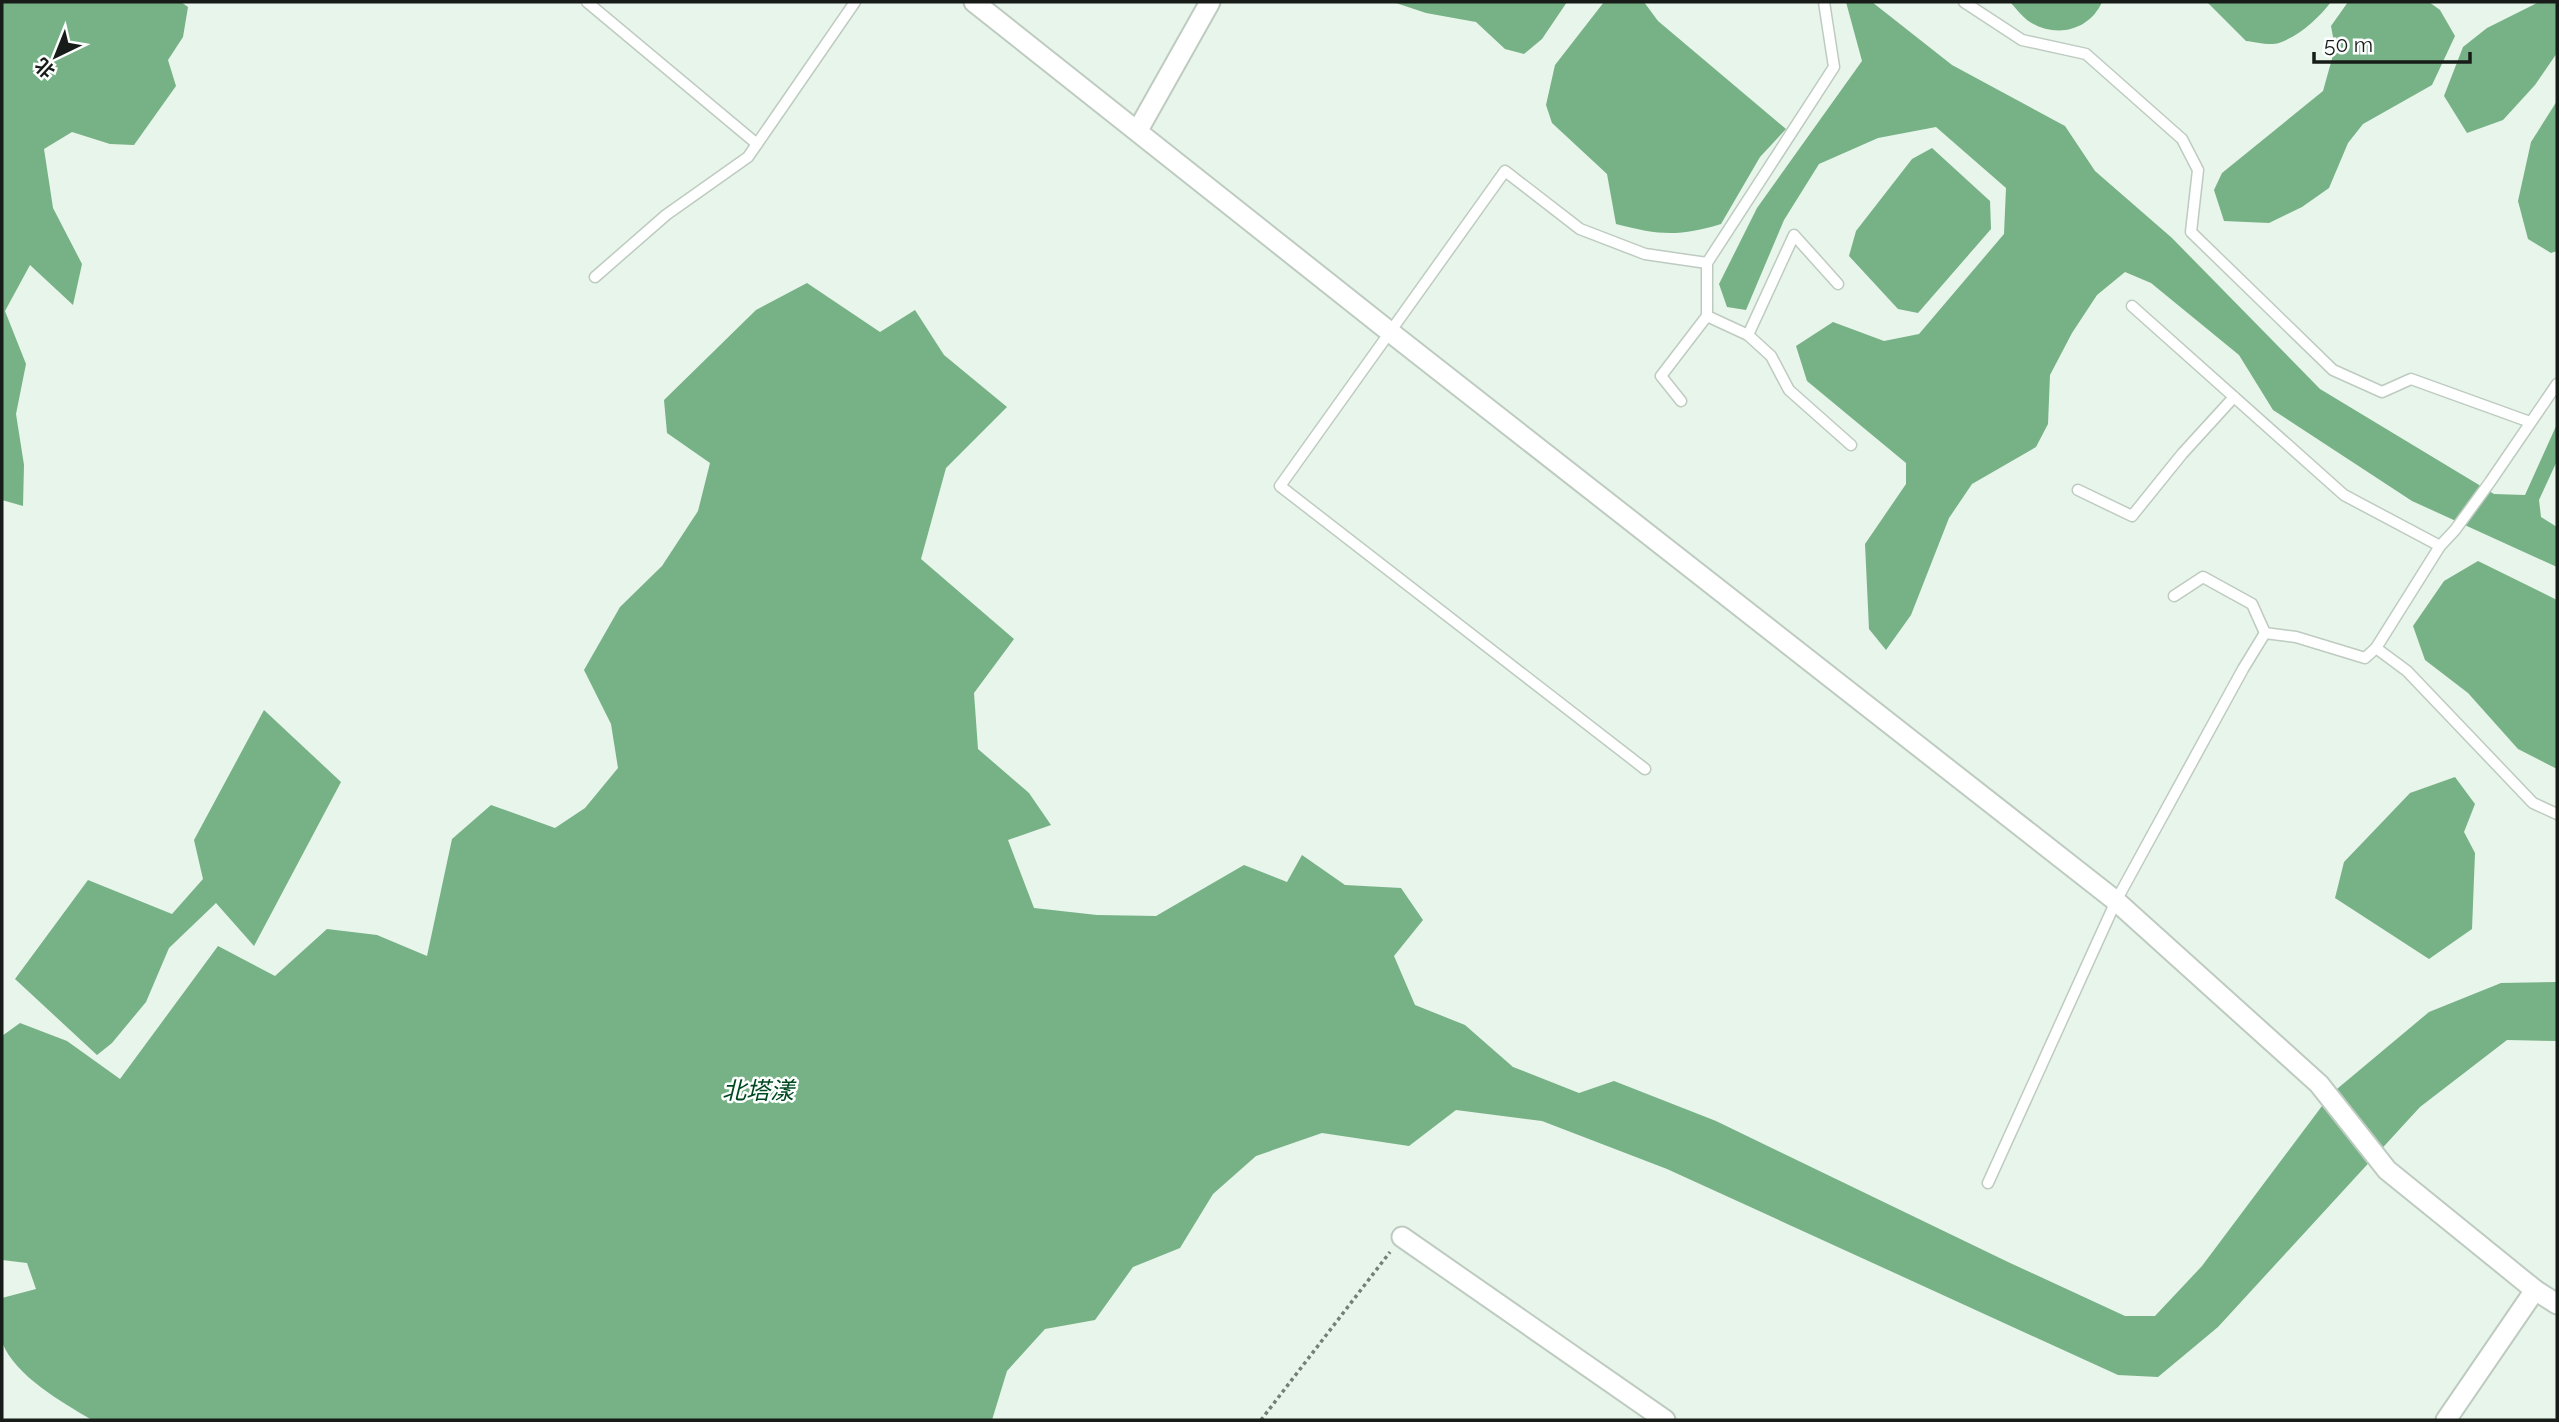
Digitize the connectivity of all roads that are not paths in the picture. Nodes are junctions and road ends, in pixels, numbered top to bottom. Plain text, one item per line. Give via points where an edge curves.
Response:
1 (587, 2) edge
2 (855, 2) edge
3 (974, 2) edge
4 (1210, 2) edge
5 (1824, 2) edge
6 (1965, 2) edge
7 (1138, 130) junction
8 (757, 144) junction
9 (1707, 263) junction
10 (595, 277) dead end
11 (1838, 284) dead end
12 (2132, 306) dead end
13 (1707, 316) junction
14 (1390, 332) junction
15 (1748, 335) junction
16 (2557, 384) edge
17 (2235, 397) junction
18 (1681, 401) dead end
19 (2530, 422) junction
20 (1850, 445) dead end
21 (2078, 490) dead end
22 (2440, 546) junction
23 (2174, 596) dead end
24 (2265, 633) junction
25 (2375, 648) junction
26 (1645, 769) dead end
27 (2557, 814) edge
28 (2116, 901) junction
29 (1989, 1183) dead end
30 (1402, 1237) road end
31 (2535, 1290) junction
32 (2557, 1304) edge
33 (1665, 1420) edge
34 (2446, 1420) edge

1 - 8 lane
2 - 8 lane
3 - 7 street
4 - 7 street
5 - 9 lane via 1834,67
6 - 19 lane via 2022,40 2086,54 2182,139 2198,170 2192,232 2333,370 2382,392 2411,379
7 - 14 street
8 - 10 lane via 748,156 666,215
9 - 13 lane
9 - 14 lane via 1645,254 1580,229 1505,171
11 - 15 lane via 1794,236
12 - 17 lane
13 - 15 lane
13 - 18 lane via 1661,376
14 - 26 lane via 1280,486
14 - 28 street
15 - 20 lane via 1770,356 1789,390
16 - 19 lane
17 - 21 lane via 2132,516
17 - 22 lane via 2344,495
19 - 22 lane
22 - 25 lane
23 - 24 lane via 2203,577 2252,604
24 - 25 lane via 2296,637 2365,658
24 - 28 lane
25 - 27 lane via 2407,671 2533,803
28 - 29 lane
28 - 31 street via 2319,1084 2387,1170
30 - 33 street
31 - 32 street
31 - 34 street

